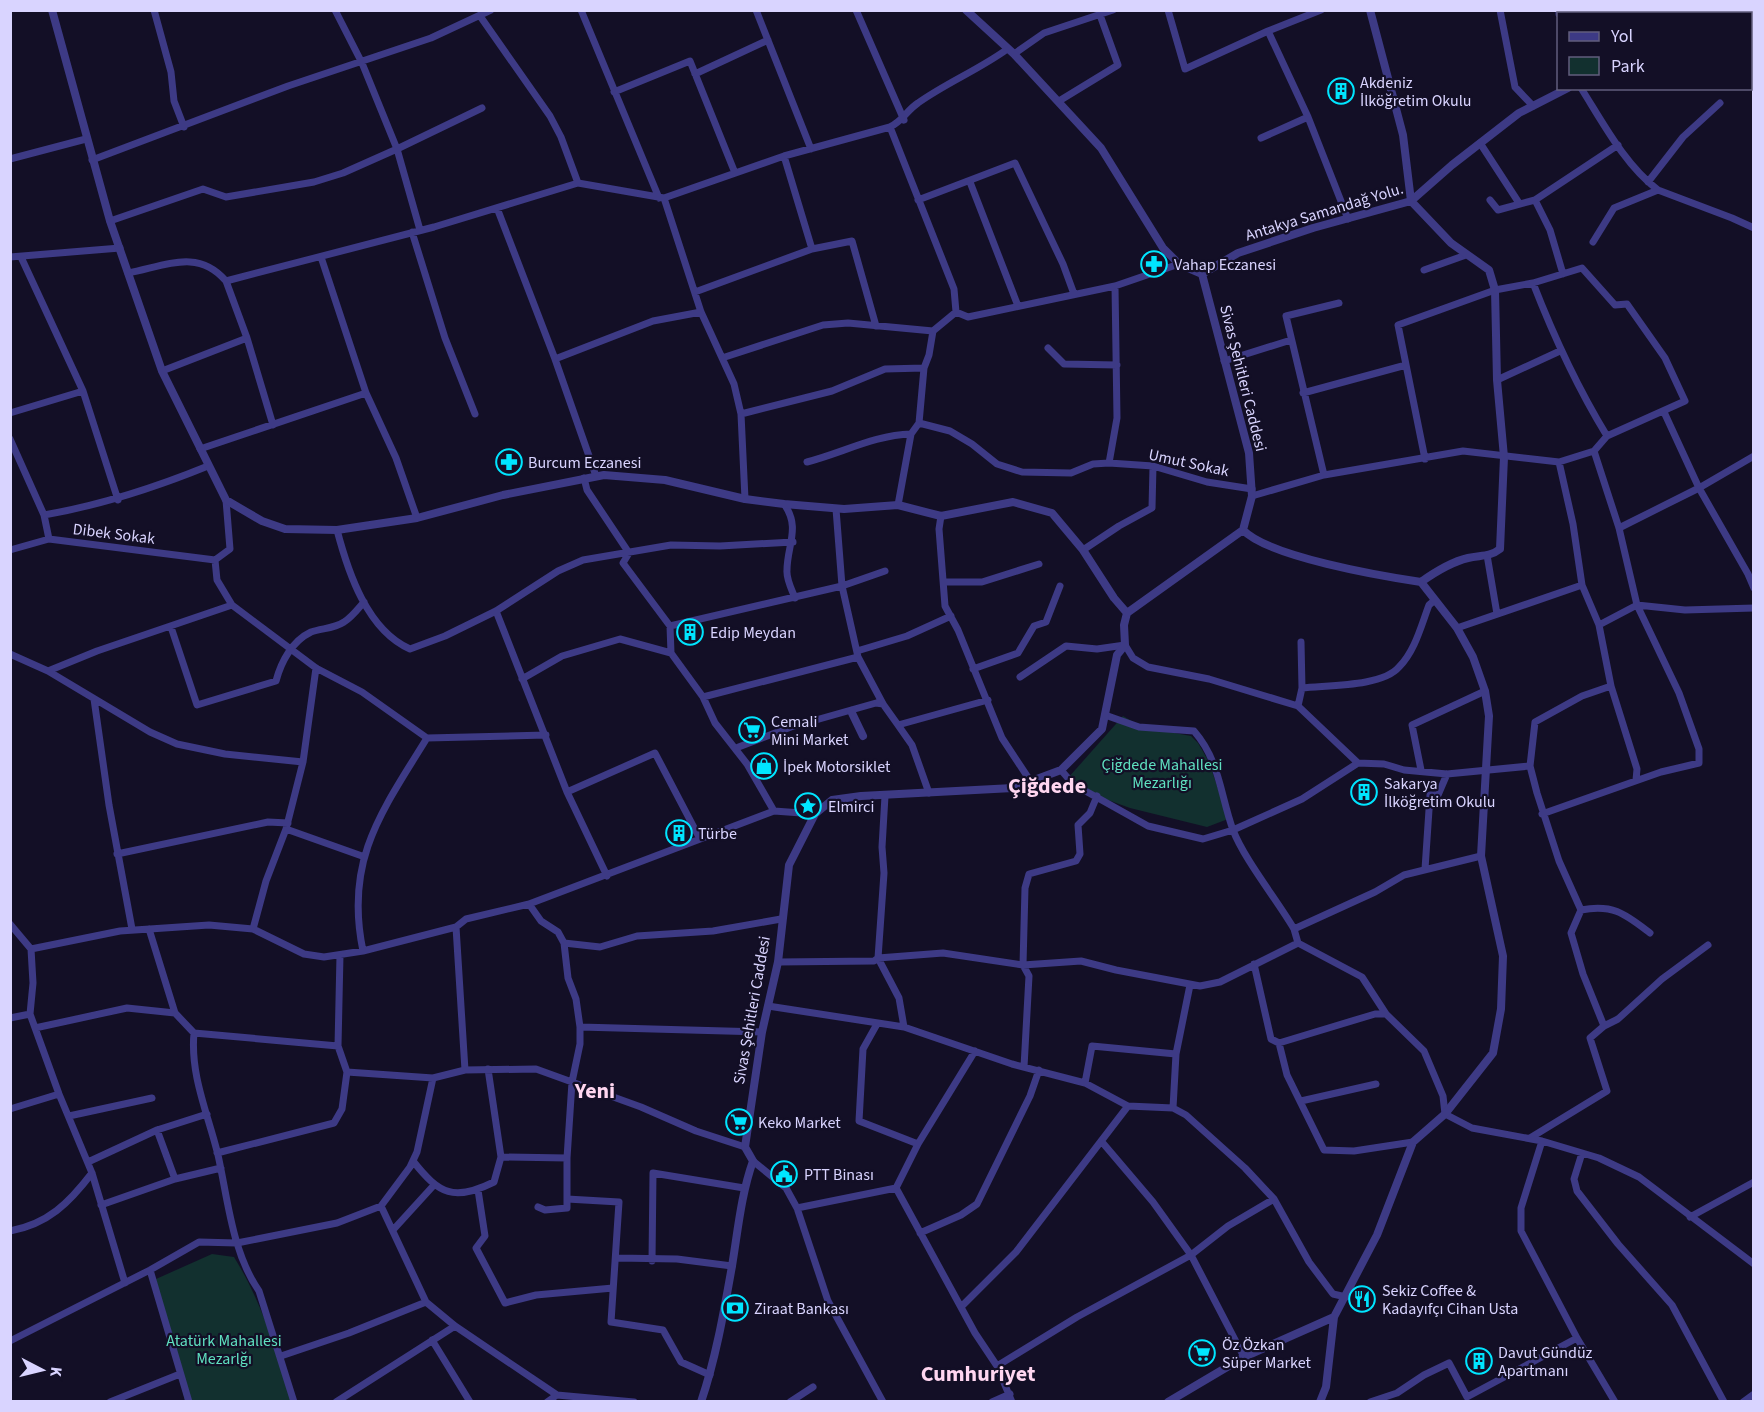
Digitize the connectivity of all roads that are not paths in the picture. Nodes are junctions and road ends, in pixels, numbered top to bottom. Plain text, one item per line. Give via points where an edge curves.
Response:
1 (52, 10) edge
2 (154, 10) edge
3 (336, 10) edge
4 (491, 10) edge
5 (581, 10) edge
6 (756, 10) edge
7 (856, 10) edge
8 (966, 10) edge
9 (1113, 10) edge
10 (1168, 10) edge
11 (1321, 10) edge
12 (1370, 10) edge
13 (1500, 10) edge
14 (1100, 15) junction
15 (480, 16) junction
16 (1268, 31) junction
17 (768, 40) junction
18 (1010, 52) junction
19 (362, 63) junction
20 (695, 74) junction
21 (1564, 90) edge
22 (1582, 90) edge
23 (614, 92) junction
24 (1059, 101) junction
25 (1720, 103) dead end
26 (1533, 106) junction
27 (482, 108) dead end
28 (1308, 117) junction
29 (904, 120) junction
30 (184, 127) junction
31 (890, 127) junction
32 (1261, 138) dead end
33 (86, 139) junction
34 (1480, 143) junction
35 (1618, 145) junction
36 (397, 149) junction
37 (811, 149) junction
38 (784, 156) junction
39 (10, 159) edge
40 (92, 160) junction
41 (735, 173) junction
42 (970, 182) junction
43 (1648, 182) junction
44 (579, 183) junction
45 (1658, 190) junction
46 (661, 198) junction
47 (918, 200) junction
48 (1490, 200) dead end
49 (1535, 200) junction
50 (1411, 201) junction
51 (1519, 203) junction
52 (497, 208) junction
53 (1348, 219) junction
54 (110, 221) junction
55 (1754, 228) edge
56 (416, 231) junction
57 (1593, 242) dead end
58 (120, 248) junction
59 (812, 249) junction
60 (1466, 255) junction
61 (10, 257) edge
62 (21, 257) junction
63 (321, 257) junction
64 (1179, 264) junction
65 (1425, 270) dead end
66 (128, 273) junction
67 (1202, 274) junction
68 (1563, 274) junction
69 (225, 282) junction
70 (1533, 283) junction
71 (1115, 286) junction
72 (1496, 290) junction
73 (695, 292) junction
74 (1074, 294) junction
75 (1339, 303) dead end
76 (1018, 306) junction
77 (701, 312) junction
78 (956, 312) junction
79 (876, 326) junction
80 (933, 331) junction
81 (247, 338) junction
82 (1291, 340) junction
83 (1048, 348) dead end
84 (1560, 351) junction
85 (722, 358) junction
86 (555, 359) junction
87 (1224, 361) junction
88 (1117, 365) junction
89 (1406, 365) junction
90 (924, 368) junction
91 (162, 371) junction
92 (1497, 380) junction
93 (83, 391) junction
94 (366, 393) junction
95 (1303, 393) junction
96 (1664, 412) junction
97 (10, 413) edge
98 (475, 414) dead end
99 (741, 414) junction
100 (919, 423) junction
101 (273, 425) junction
102 (911, 434) junction
103 (1607, 436) junction
104 (10, 439) edge
105 (200, 449) junction
106 (1594, 451) junction
107 (1754, 456) edge
108 (1504, 457) junction
109 (1425, 459) junction
110 (807, 462) dead end
111 (1558, 462) junction
112 (1109, 463) junction
113 (208, 466) junction
114 (1153, 466) junction
115 (1324, 475) junction
116 (596, 476) junction
117 (584, 478) junction
118 (1699, 488) junction
119 (1252, 493) junction
120 (745, 499) junction
121 (118, 500) junction
122 (226, 500) junction
123 (784, 504) junction
124 (898, 505) junction
125 (836, 509) junction
126 (44, 515) junction
127 (941, 516) junction
128 (417, 518) junction
129 (1619, 528) junction
130 (337, 530) junction
131 (1244, 530) junction
132 (49, 539) junction
133 (793, 542) junction
134 (10, 550) edge
135 (1083, 550) junction
136 (629, 553) junction
137 (1487, 555) junction
138 (215, 560) junction
139 (1039, 564) dead end
140 (885, 572) dead end
141 (944, 582) junction
142 (1421, 582) junction
143 (1582, 585) junction
144 (842, 586) junction
145 (1060, 586) dead end
146 (1754, 588) edge
147 (795, 598) junction
148 (1435, 600) junction
149 (364, 602) junction
150 (232, 605) junction
151 (1637, 605) junction
152 (1754, 608) edge
153 (496, 611) junction
154 (1127, 613) junction
155 (1497, 614) junction
156 (951, 616) junction
157 (1599, 625) junction
158 (670, 626) junction
159 (171, 627) junction
160 (1457, 628) junction
161 (1301, 642) dead end
162 (1125, 645) junction
163 (291, 649) junction
164 (671, 653) junction
165 (10, 654) edge
166 (857, 654) junction
167 (316, 668) junction
168 (973, 669) junction
169 (48, 671) junction
170 (1020, 677) dead end
171 (522, 679) junction
172 (1611, 686) junction
173 (1302, 688) junction
174 (1485, 690) junction
175 (703, 697) junction
176 (94, 699) junction
177 (988, 700) junction
178 (883, 704) junction
179 (1298, 706) junction
180 (851, 711) junction
181 (1105, 715) junction
182 (898, 724) junction
183 (546, 735) junction
184 (863, 736) dead end
185 (427, 738) junction
186 (736, 748) junction
187 (303, 762) junction
188 (1358, 762) junction
189 (1530, 766) junction
190 (1486, 769) junction
191 (1061, 770) junction
192 (1421, 770) junction
193 (1447, 774) junction
194 (1636, 780) junction
195 (1031, 783) junction
196 (567, 792) junction
197 (929, 793) junction
198 (885, 796) junction
199 (1097, 796) junction
200 (774, 811) junction
201 (814, 814) junction
202 (1542, 814) junction
203 (287, 826) junction
204 (1233, 830) junction
205 (700, 839) junction
206 (117, 854) junction
207 (362, 856) junction
208 (1481, 856) junction
209 (1425, 869) junction
210 (607, 876) junction
211 (529, 904) junction
212 (1581, 910) junction
213 (781, 919) junction
214 (10, 924) edge
215 (456, 927) junction
216 (132, 929) junction
217 (149, 929) junction
218 (253, 929) junction
219 (1294, 929) junction
220 (1650, 933) dead end
221 (564, 943) junction
222 (1298, 943) junction
223 (1708, 945) dead end
224 (32, 949) junction
225 (363, 951) junction
226 (340, 955) junction
227 (878, 958) junction
228 (778, 962) junction
229 (1254, 964) junction
230 (1023, 965) junction
231 (1190, 985) junction
232 (768, 1006) junction
233 (175, 1013) junction
234 (30, 1014) junction
235 (1386, 1014) junction
236 (10, 1018) edge
237 (877, 1024) junction
238 (1604, 1026) junction
239 (580, 1027) junction
240 (904, 1027) junction
241 (35, 1028) junction
242 (762, 1032) junction
243 (194, 1033) junction
244 (1279, 1043) junction
245 (338, 1046) junction
246 (975, 1051) junction
247 (1176, 1054) junction
248 (1024, 1067) junction
249 (488, 1069) junction
250 (465, 1070) junction
251 (1039, 1070) junction
252 (347, 1072) junction
253 (433, 1078) junction
254 (572, 1082) junction
255 (1085, 1083) junction
256 (1376, 1084) dead end
257 (58, 1094) junction
258 (152, 1098) dead end
259 (1301, 1101) junction
260 (1128, 1106) junction
261 (1173, 1108) junction
262 (10, 1109) edge
263 (207, 1114) junction
264 (1445, 1114) junction
265 (69, 1116) junction
266 (157, 1130) junction
267 (1530, 1138) junction
268 (1542, 1141) junction
269 (1102, 1142) junction
270 (1413, 1142) junction
271 (918, 1144) junction
272 (745, 1147) junction
273 (217, 1153) junction
274 (1582, 1153) junction
275 (501, 1157) junction
276 (567, 1158) junction
277 (413, 1161) junction
278 (753, 1161) junction
279 (88, 1162) junction
280 (221, 1168) junction
281 (92, 1173) junction
282 (175, 1179) junction
283 (1754, 1182) edge
284 (434, 1185) junction
285 (744, 1188) junction
286 (896, 1188) junction
287 (478, 1190) junction
288 (567, 1199) junction
289 (1274, 1199) junction
290 (101, 1205) junction
291 (381, 1206) junction
292 (538, 1207) dead end
293 (797, 1208) junction
294 (1690, 1217) junction
295 (393, 1230) junction
296 (10, 1231) edge
297 (920, 1233) junction
298 (237, 1243) junction
299 (1191, 1255) junction
300 (617, 1258) junction
301 (652, 1261) junction
302 (1754, 1264) edge
303 (732, 1266) junction
304 (150, 1270) junction
305 (125, 1283) junction
306 (613, 1288) junction
307 (1346, 1297) junction
308 (426, 1302) junction
309 (962, 1306) junction
310 (1334, 1317) junction
311 (455, 1326) junction
312 (1577, 1338) junction
313 (432, 1340) junction
314 (10, 1341) edge
315 (281, 1356) junction
316 (1244, 1357) junction
317 (997, 1366) junction
318 (180, 1374) junction
319 (710, 1376) junction
320 (813, 1387) dead end
321 (1397, 1393) junction
322 (1754, 1394) edge
323 (557, 1395) junction
324 (1011, 1398) edge
325 (1468, 1399) edge
326 (110, 1401) edge
327 (189, 1401) edge
328 (294, 1401) edge
329 (336, 1401) edge
330 (470, 1401) edge
331 (546, 1401) edge
332 (634, 1401) edge
333 (701, 1401) edge
334 (790, 1401) edge
335 (884, 1401) edge
336 (992, 1401) edge
337 (1168, 1401) edge
338 (1320, 1401) edge
339 (1370, 1401) edge
340 (1397, 1401) edge
341 (1615, 1401) edge
342 (1724, 1401) edge
343 (1743, 1401) edge

1 - 33 street
2 - 30 street via 171,72 174,101
3 - 19 street
4 - 15 street
5 - 23 street
6 - 17 street
7 - 29 street
8 - 18 street
9 - 14 street
10 - 16 street via 1185,69
11 - 16 street
12 - 50 street via 1403,135
13 - 26 street via 1515,87
14 - 18 street via 1044,33
14 - 24 street via 1118,65
15 - 19 street
15 - 44 street via 550,116
16 - 28 street
17 - 20 street
17 - 37 street
18 - 24 street
18 - 29 street via 916,104
19 - 30 street via 288,86
19 - 36 street
20 - 23 street via 690,61
20 - 41 street
21 - 26 street, Antakya Samandağ Yolu.
22 - 35 street
23 - 46 street
24 - 64 street via 1101,148 1163,248
25 - 43 street via 1683,137
26 - 34 street, Antakya Samandağ Yolu.
27 - 36 street
28 - 32 street
28 - 53 street
29 - 31 street
30 - 40 street
31 - 37 street
31 - 47 street
33 - 39 street
33 - 40 street
34 - 50 street, Antakya Samandağ Yolu.
34 - 51 street
35 - 43 street
35 - 49 street
36 - 54 street via 314,182 226,197 203,189
36 - 56 street
37 - 38 street
38 - 41 street
38 - 59 street
40 - 54 street
41 - 46 street
42 - 47 street
42 - 74 street via 1016,163
42 - 76 street
43 - 45 street
44 - 46 street
44 - 52 street
45 - 55 street
45 - 57 street via 1614,208
46 - 73 street
47 - 78 street via 954,289
48 - 51 street via 1498,210
49 - 51 street
49 - 68 street via 1550,230
50 - 53 street, Antakya Samandağ Yolu.
50 - 60 street
52 - 56 street
52 - 86 street
53 - 67 street, Antakya Samandağ Yolu. via 1238,254
54 - 58 street
56 - 63 street
56 - 98 street via 445,338
58 - 62 street
58 - 66 street
59 - 73 street
59 - 79 street via 852,241
60 - 65 street
60 - 72 street via 1489,270
61 - 62 street
62 - 93 street
63 - 69 street
63 - 94 street
64 - 67 street
64 - 71 street
66 - 69 street via 194,260
66 - 91 street
67 - 87 street, Sivas Şehitleri Caddesi
68 - 70 street
68 - 96 street via 1582,268 1615,305 1627,304 1665,358 1685,401
69 - 81 street
70 - 72 street
70 - 84 street
71 - 74 street
71 - 88 street
72 - 89 street via 1398,325
72 - 92 street
73 - 77 street
74 - 76 street
75 - 82 street via 1286,316
76 - 78 street via 968,317
77 - 85 street
77 - 86 street via 653,321
78 - 80 street
79 - 80 street
79 - 85 street via 823,325
80 - 90 street
81 - 91 street
81 - 101 street
82 - 87 street
82 - 95 street
83 - 88 street via 1064,364
84 - 92 street
84 - 103 street
85 - 99 street via 734,384
86 - 116 street
87 - 119 street, Sivas Şehitleri Caddesi via 1249,453
88 - 112 street via 1117,418
89 - 95 street
89 - 109 street
90 - 99 street via 885,369 832,391
90 - 100 street
91 - 105 street
92 - 108 street
93 - 97 street
93 - 121 street
94 - 101 street
94 - 128 street via 396,458
95 - 115 street
96 - 103 street
96 - 118 street
99 - 120 street
100 - 102 street
100 - 112 street, Umut Sokak via 950,431 997,464 1022,472 1071,474 1093,464
101 - 105 street
102 - 110 street via 889,434
102 - 124 street
103 - 106 street
104 - 126 street
105 - 113 street
106 - 111 street
106 - 129 street
107 - 118 street
108 - 109 street, Umut Sokak via 1463,451
108 - 111 street, Umut Sokak
108 - 137 street via 1500,549
109 - 115 street, Umut Sokak
111 - 143 street
112 - 114 street, Umut Sokak
113 - 121 street
113 - 122 street
114 - 119 street, Umut Sokak
114 - 135 street via 1152,508
115 - 119 street, Umut Sokak
116 - 117 street
116 - 120 street via 666,480
117 - 128 street
117 - 136 street via 587,490
118 - 129 street
118 - 146 street
119 - 131 street, Sivas Şehitleri Caddesi
120 - 123 street
121 - 126 street
122 - 130 street via 285,529
122 - 138 street via 230,549
123 - 125 street
123 - 133 street via 790,512
124 - 125 street
124 - 127 street
125 - 144 street
126 - 132 street
127 - 135 street via 1013,502 1029,505 1052,513
127 - 141 street
128 - 130 street
129 - 151 street
130 - 149 street via 345,560
131 - 142 street via 1270,548 1342,568
131 - 154 street
132 - 134 street, Dibek Sokak
132 - 138 street, Dibek Sokak
133 - 136 street via 670,545
133 - 147 street via 786,571
135 - 154 street
136 - 153 street via 583,561 558,571
136 - 158 street via 623,563
137 - 142 street via 1467,558
137 - 155 street
138 - 150 street via 217,580
139 - 141 street via 982,582
140 - 144 street
141 - 156 street via 945,606
142 - 148 street
143 - 155 street
143 - 157 street
144 - 147 street
144 - 166 street
145 - 168 street via 1046,622 1034,626 1018,653
147 - 158 street
148 - 160 street
148 - 173 street via 1398,669 1374,681
149 - 153 street via 380,626 410,649
149 - 163 street via 346,621 311,632
150 - 159 street
150 - 163 street
151 - 152 street via 1685,610
151 - 157 street
151 - 194 street via 1679,693 1700,749 1699,763
153 - 171 street
154 - 162 street
155 - 160 street
156 - 166 street
156 - 168 street
157 - 172 street
158 - 164 street
159 - 163 street via 197,705 276,681 280,665
159 - 169 street
160 - 174 street
161 - 173 street
162 - 170 street via 1097,649 1066,646
162 - 179 street via 1133,658 1149,667 1209,679
162 - 181 street via 1117,656
163 - 167 street
164 - 171 street via 620,639 562,656
164 - 175 street
165 - 169 street
166 - 175 street
166 - 178 street
167 - 185 street via 363,692
167 - 187 street
168 - 177 street
169 - 176 street
171 - 183 street
172 - 189 street via 1581,696 1534,722
172 - 194 street via 1637,769
173 - 179 street
174 - 190 street via 1489,716
174 - 192 street via 1412,725
175 - 186 street via 715,723
176 - 187 street via 177,744 225,754
176 - 206 street
177 - 182 street
177 - 195 street via 1002,738
178 - 180 street
178 - 182 street
179 - 188 street
180 - 184 street
180 - 186 street via 791,727
181 - 191 street via 1102,729
181 - 204 street via 1138,727 1194,731 1207,746 1221,778
182 - 197 street via 912,745
183 - 185 street
183 - 196 street
185 - 207 street via 387,801
186 - 200 street
187 - 203 street
188 - 192 street
188 - 204 street via 1302,799
189 - 190 street
189 - 202 street
190 - 193 street
190 - 208 street
191 - 195 street
191 - 199 street via 1073,784
192 - 193 street
193 - 209 street via 1438,795 1430,795
194 - 202 street
195 - 197 street via 1013,788
196 - 205 street via 655,753
196 - 210 street
197 - 198 street
198 - 201 street via 832,800
198 - 227 street
199 - 204 street via 1159,828 1203,839
199 - 230 street via 1090,813 1078,825 1080,854 1076,861 1029,874 1025,888
200 - 201 street
200 - 205 street
201 - 213 street, Sivas Şehitleri Caddesi via 789,865
202 - 212 street
203 - 206 street via 268,822
203 - 207 street
203 - 218 street
204 - 219 street
205 - 210 street
206 - 216 street
207 - 225 street via 357,921
208 - 209 street
208 - 264 street via 1503,956 1498,1032 1493,1053
209 - 219 street via 1404,875
210 - 211 street
211 - 215 street via 466,919
211 - 221 street
212 - 220 street via 1620,910
212 - 238 street via 1571,933
213 - 221 street via 713,931 637,936 600,947
213 - 228 street, Sivas Şehitleri Caddesi
214 - 224 street
215 - 225 street
215 - 250 street
216 - 217 street
216 - 224 street
217 - 218 street via 209,925
217 - 233 street
218 - 226 street via 304,954
219 - 222 street
221 - 239 street
222 - 229 street
222 - 235 street via 1362,977
223 - 238 street via 1618,1019
224 - 234 street
225 - 226 street
226 - 245 street
227 - 228 street via 821,964
227 - 230 street via 943,953
227 - 240 street via 900,998
228 - 232 street, Sivas Şehitleri Caddesi
229 - 231 street via 1220,982
229 - 244 street via 1271,1039
230 - 231 street via 1081,961
230 - 248 street via 1029,976
231 - 247 street
232 - 237 street
232 - 242 street, Sivas Şehitleri Caddesi
233 - 241 street via 127,1008
233 - 243 street
234 - 236 street
234 - 241 street
235 - 244 street
235 - 264 street via 1424,1051 1443,1096
237 - 240 street
237 - 271 street via 863,1049 859,1121
238 - 267 street via 1590,1038 1607,1091
239 - 242 street
239 - 254 street
240 - 246 street
241 - 257 street
242 - 272 street, Sivas Şehitleri Caddesi
243 - 245 street
243 - 263 street via 196,1076
244 - 259 street via 1287,1075
245 - 252 street
246 - 248 street
246 - 271 street
247 - 255 street via 1092,1046
247 - 261 street
248 - 251 street
249 - 250 street
249 - 254 street via 536,1069
249 - 275 street
250 - 253 street
251 - 255 street
251 - 297 street via 977,1204
252 - 253 street
252 - 273 street via 342,1109 334,1123
253 - 277 street
254 - 272 street
254 - 276 street
255 - 260 street
256 - 259 street
257 - 262 street
257 - 265 street
258 - 265 street
259 - 270 street via 1324,1150 1354,1151
260 - 261 street
260 - 269 street
261 - 289 street via 1209,1135
263 - 266 street
263 - 273 street
264 - 267 street via 1472,1128
264 - 270 street
265 - 279 street
266 - 279 street
266 - 282 street
267 - 268 street
268 - 274 street
268 - 312 street via 1521,1208 1521,1231
269 - 299 street
269 - 309 street via 1016,1252
270 - 307 street via 1377,1235
271 - 286 street
272 - 278 street
273 - 280 street
274 - 294 street via 1639,1177
274 - 342 street via 1575,1179 1578,1191 1672,1305
275 - 276 street
275 - 287 street via 495,1182
276 - 288 street
277 - 284 street
277 - 291 street
278 - 285 street
278 - 293 street via 786,1188
279 - 281 street
280 - 282 street
280 - 298 street
281 - 290 street
281 - 296 street via 69,1203 30,1227
282 - 290 street
283 - 294 street
284 - 287 street via 453,1192
284 - 295 street
285 - 301 street via 652,1173
285 - 303 street
286 - 293 street
286 - 297 street
287 - 306 street via 485,1236 476,1248 505,1303 536,1295
288 - 292 street via 567,1208
288 - 300 street via 620,1203
289 - 299 street via 1228,1226
289 - 307 street via 1309,1262 1333,1294
290 - 305 street
291 - 295 street
291 - 298 street via 337,1224
293 - 335 street via 828,1301
294 - 302 street
295 - 308 street
297 - 309 street
298 - 304 street via 199,1242
298 - 315 street via 249,1277 259,1291
299 - 316 street
299 - 317 street
300 - 301 street
300 - 306 street
301 - 303 street via 677,1259
303 - 319 street
304 - 305 street
304 - 318 street
305 - 314 street
306 - 319 street via 611,1322 663,1330 681,1362
307 - 310 street
308 - 311 street
308 - 315 street via 349,1334
309 - 317 street
310 - 316 street
310 - 338 street via 1326,1388
311 - 313 street
311 - 323 street
312 - 325 street
312 - 341 street
313 - 329 street
313 - 330 street
315 - 328 street
316 - 337 street
317 - 324 street
318 - 326 street
318 - 327 street
319 - 333 street
320 - 334 street
321 - 325 street via 1449,1363
321 - 339 street
321 - 340 street
322 - 343 street
323 - 331 street
323 - 332 street
324 - 336 street

